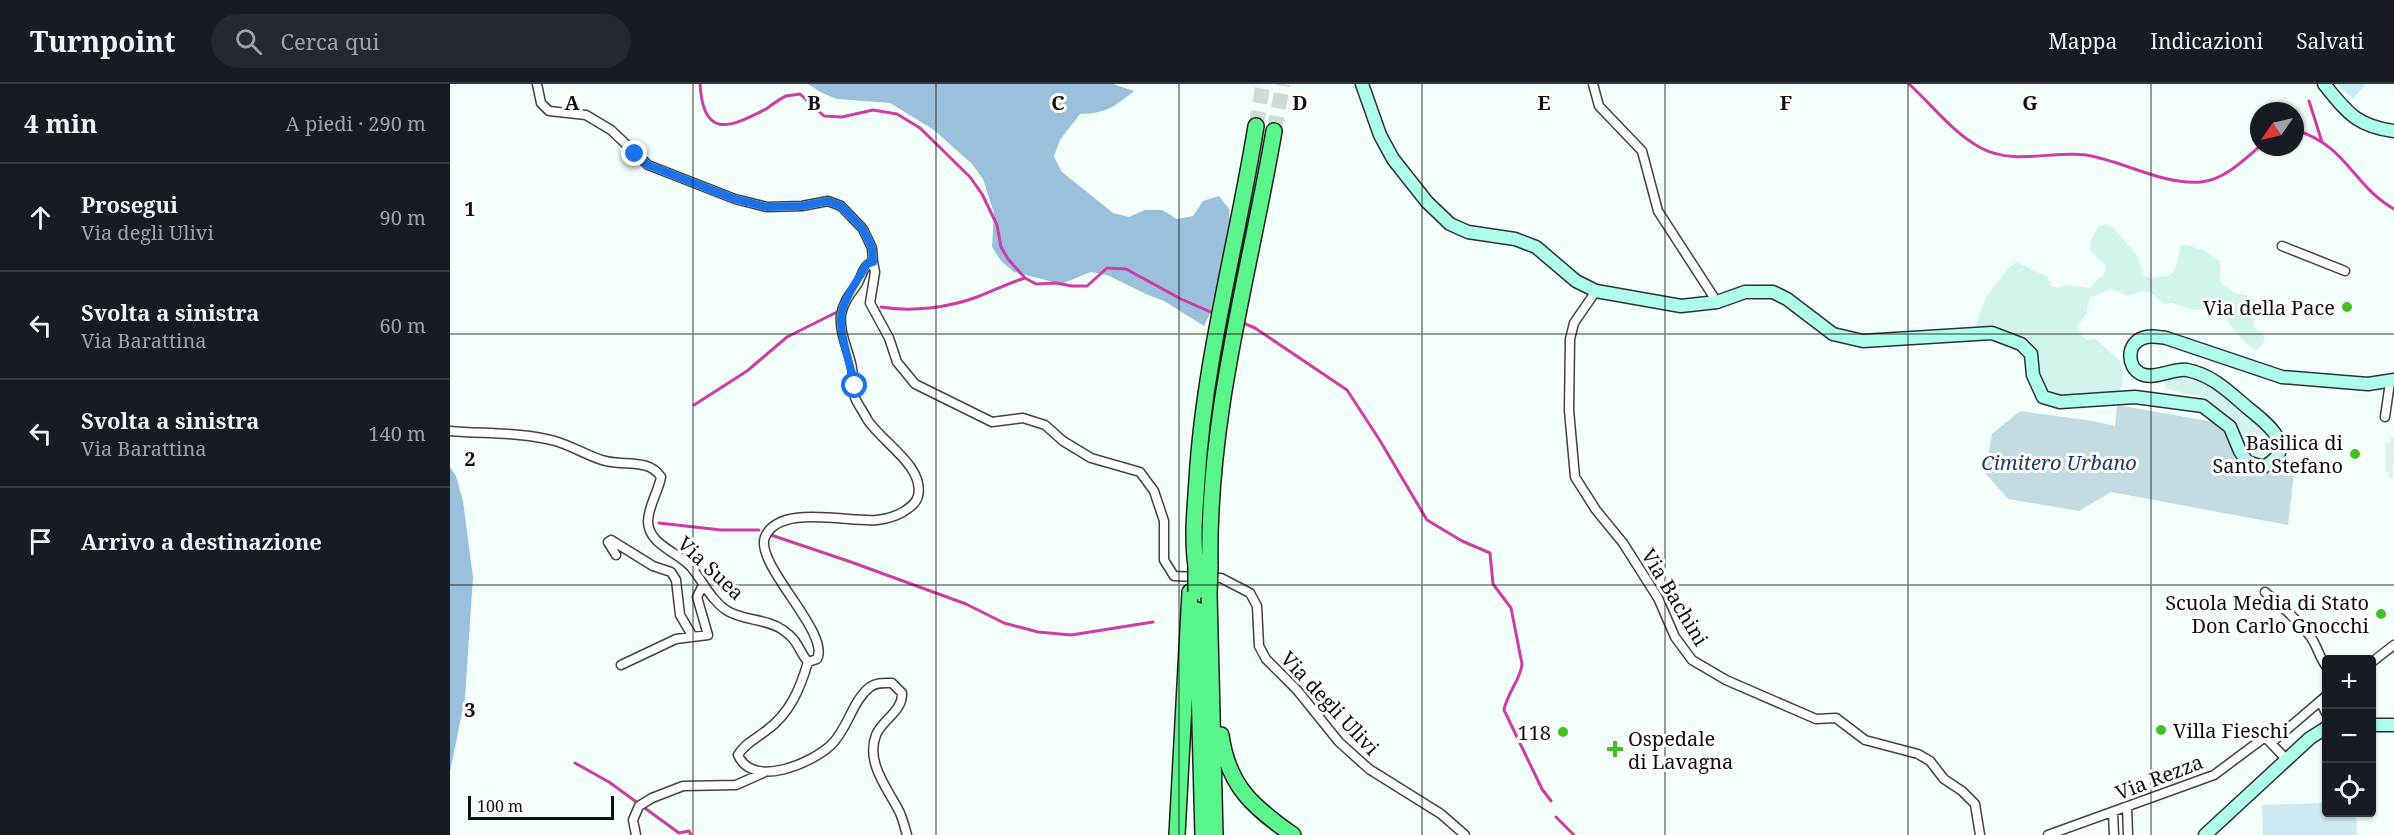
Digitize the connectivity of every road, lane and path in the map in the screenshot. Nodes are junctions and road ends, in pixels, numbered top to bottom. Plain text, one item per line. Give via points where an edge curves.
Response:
1 (537, 84) edge
2 (1362, 84) edge
3 (1593, 84) edge
4 (2324, 84) edge
5 (1256, 126) tunnel mouth
6 (1274, 131) tunnel mouth
7 (2394, 131) edge
8 (2282, 246) dead end
9 (873, 262) junction
10 (2345, 272) dead end
11 (1596, 291) junction
12 (1717, 302) junction
13 (2392, 381) edge
14 (2385, 417) dead end
15 (450, 431) edge
16 (1202, 522) junction
17 (615, 555) dead end
18 (1197, 562) junction
19 (703, 585) junction
20 (2265, 592) dead end
21 (1198, 593) junction
22 (693, 637) junction
23 (2394, 645) edge
24 (1211, 648) junction
25 (2376, 659) edge
26 (2322, 661) edge
27 (808, 662) junction
28 (621, 665) dead end
29 (2322, 700) edge
30 (2376, 726) edge
31 (2394, 726) edge
32 (2322, 730) edge
33 (2271, 742) junction
34 (2287, 760) junction
35 (763, 773) junction
36 (2127, 807) junction
37 (2112, 813) junction
38 (636, 835) edge
39 (907, 835) edge
40 (1176, 835) edge
41 (1203, 835) edge
42 (1215, 835) edge
43 (1293, 835) edge
44 (1465, 835) edge
45 (1980, 835) edge
46 (2048, 835) edge
47 (2114, 835) edge
48 (2128, 835) edge
49 (2205, 835) edge

1 - 9 street via 541,103 549,111 586,115 611,130 648,165 735,199 767,207 828,201 841,206 863,229 872,248
2 - 11 street via 1393,159 1450,224 1468,232 1515,239 1536,247 1576,281
3 - 12 street via 1599,106 1642,151 1658,210
4 - 7 street via 2349,115 2375,129
5 - 16 highway via 1209,368 1198,447
6 - 16 highway
8 - 10 street
9 - 27 street via 867,264 848,297 841,326 852,366 855,398 880,436 912,469 919,484 918,498 897,515 878,520 805,517 774,526 765,536 770,561 818,645 819,655
9 - 44 street, Via degli Ulivi via 870,303 897,362 915,384 992,422 1023,418 1045,425 1091,458 1140,472 1154,491 1161,511 1164,560 1174,576 1221,578 1250,594 1257,606 1259,646 1266,658 1339,742 1369,769 1441,814
11 - 12 street via 1681,306
11 - 45 street, Via Bachini via 1574,323 1570,339 1569,410 1575,477 1658,598 1675,637 1692,660 1726,680 1816,719 1836,718 1866,740 1930,761 1944,779 1975,804
12 - 13 street via 1745,292 1773,292 1833,334 1863,341 1992,333 2021,344 2031,354 2033,375 2043,397 2060,402 2135,397 2203,406 2230,427 2247,462 2263,467 2280,450 2273,428 2216,381 2186,370 2140,373 2131,363 2134,344 2146,337 2166,338 2282,376 2368,384
13 - 14 street
15 - 19 street, Via Suea via 553,440 603,461 656,469 661,477 648,524 655,538 691,567
16 - 18 highway
16 - 18 highway
17 - 22 street via 608,542 611,540 653,566 671,572 676,580 680,615
18 - 21 highway, bridge
19 - 22 street via 697,597 708,635
19 - 27 street, Via Suea via 725,610 784,631
20 - 26 street via 2312,638
21 - 24 highway
21 - 40 highway
21 - 41 highway
22 - 28 street via 676,639
23 - 25 street
24 - 42 highway
24 - 43 highway via 1228,768 1252,803
27 - 35 street via 799,693 787,709 738,755 746,768
29 - 33 street
30 - 31 street
32 - 34 street
33 - 34 street
33 - 36 street, Via Rezza via 2265,737 2214,775
34 - 49 street
35 - 38 street via 736,784 683,786 652,798 639,806 633,820
35 - 39 street via 817,755 843,731 869,687 892,683 902,693 902,701 876,736 874,754 876,768 900,812
36 - 37 street, Via Rezza
36 - 48 street
37 - 46 street, Via Rezza
37 - 47 street

